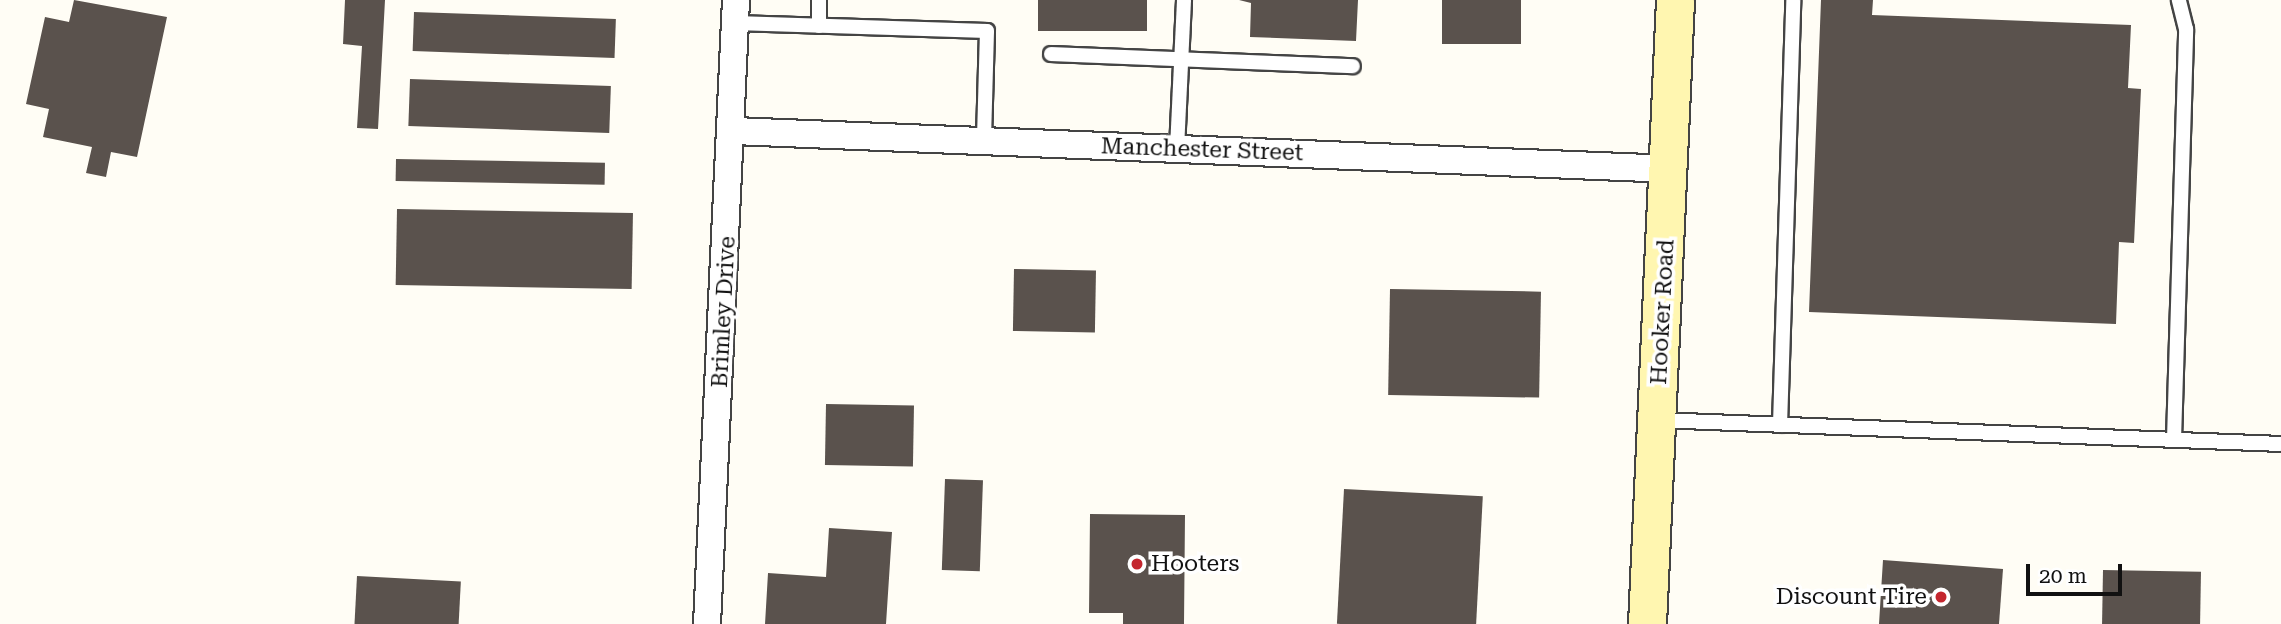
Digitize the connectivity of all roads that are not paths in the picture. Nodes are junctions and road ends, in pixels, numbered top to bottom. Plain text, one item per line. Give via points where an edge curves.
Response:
1 (819, 0) edge
2 (1184, 0) edge
3 (1675, 0) edge
4 (1793, 0) edge
5 (2179, 0) edge
6 (736, 12) edge
7 (819, 26) junction
8 (1051, 54) dead end
9 (1181, 60) junction
10 (1353, 66) dead end
11 (734, 131) junction
12 (984, 141) junction
13 (1177, 149) junction
14 (1670, 169) junction
15 (1657, 420) junction
16 (1780, 425) junction
17 (2174, 440) junction
18 (2281, 444) edge
19 (707, 624) edge
20 (1647, 624) edge

1 - 7 lane
2 - 9 lane
3 - 14 main road, Hooker Road
4 - 16 lane
5 - 17 lane via 2186,29
6 - 7 lane
6 - 11 street, Brimley Drive
7 - 12 lane via 987,31
8 - 9 lane
9 - 10 lane
9 - 13 lane
11 - 12 street, Manchester Street
11 - 19 street, Brimley Drive
12 - 13 street, Manchester Street
13 - 14 street, Manchester Street
14 - 15 main road, Hooker Road
15 - 16 lane
15 - 20 main road, Hooker Road
16 - 17 lane
17 - 18 lane

